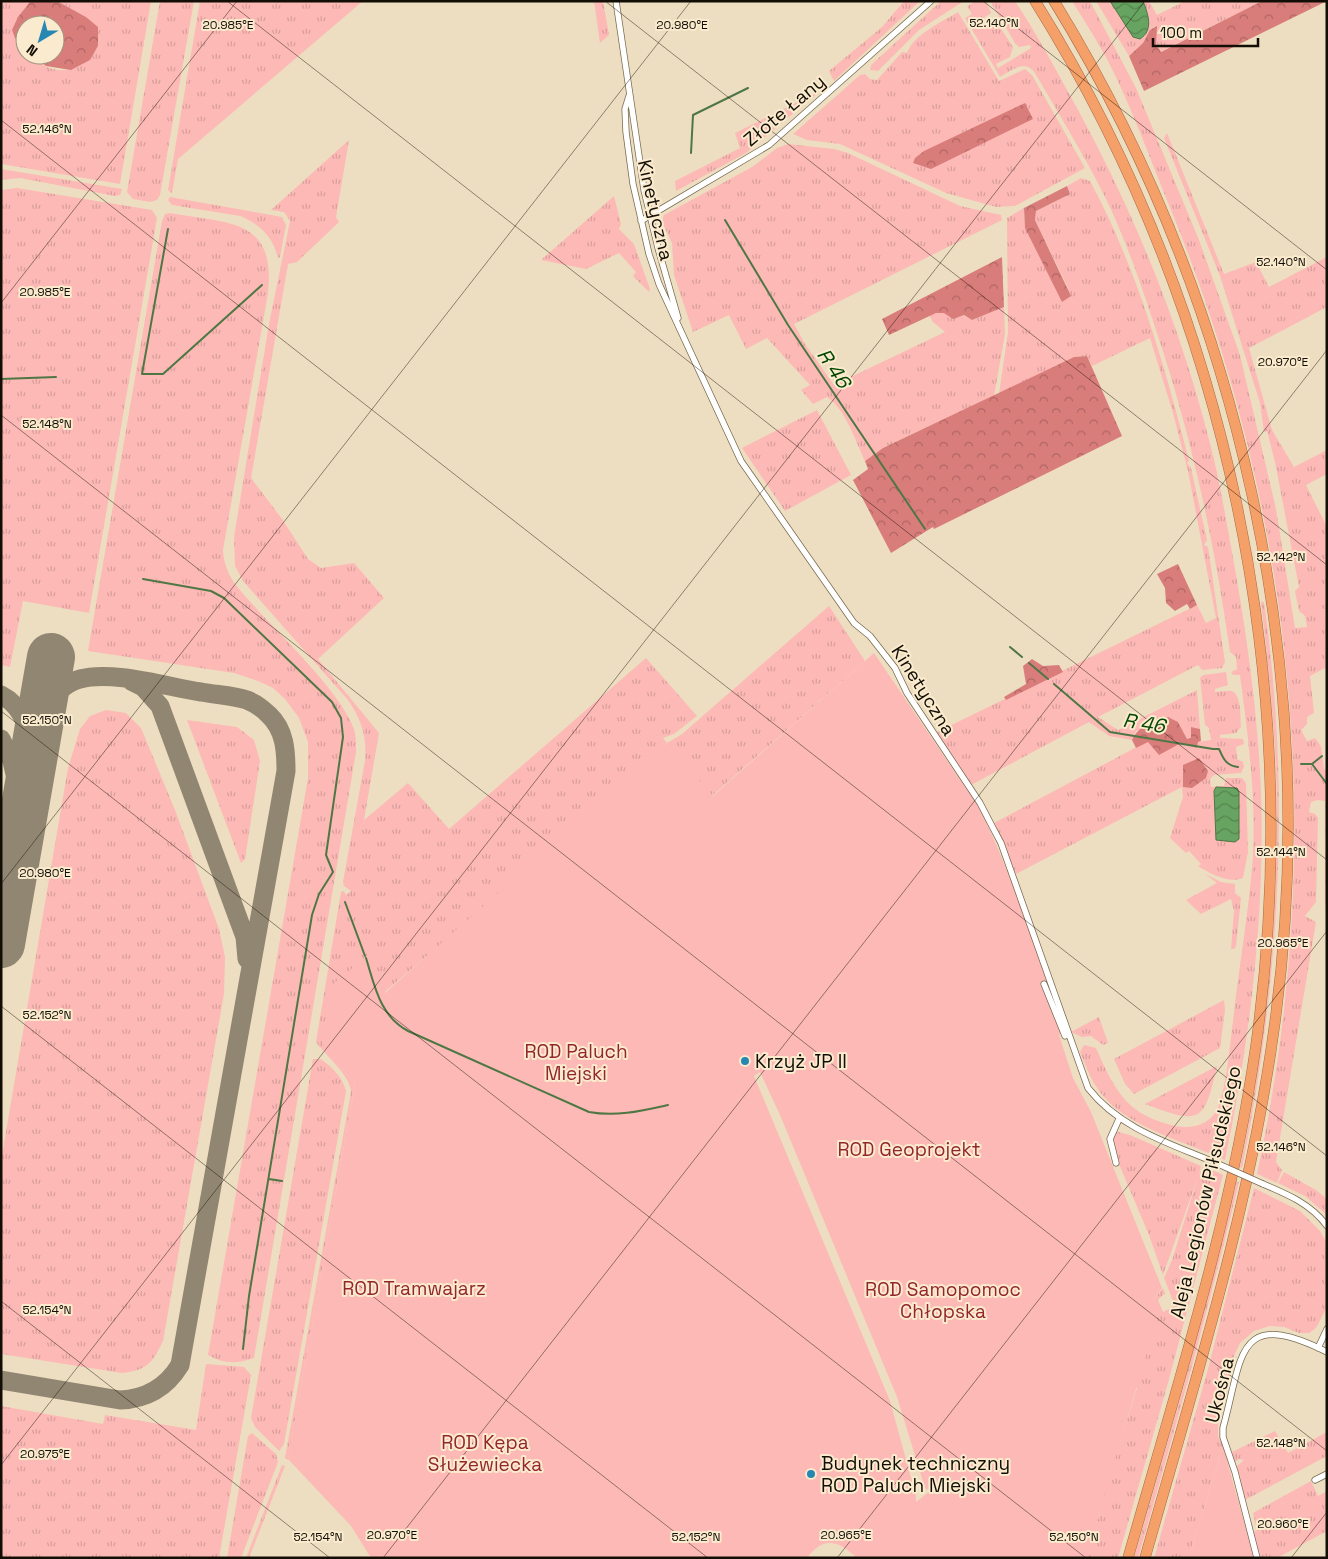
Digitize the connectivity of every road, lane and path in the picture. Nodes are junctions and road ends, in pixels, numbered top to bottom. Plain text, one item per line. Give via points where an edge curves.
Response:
1 (616, 1) edge
2 (931, 1) edge
3 (1035, 1) edge
4 (1054, 1) edge
5 (629, 96) junction
6 (650, 215) junction
7 (641, 221) junction
8 (680, 325) junction
9 (1044, 984) dead end
10 (1080, 1072) junction
11 (1119, 1119) junction
12 (1116, 1163) dead end
13 (1327, 1226) edge
14 (1327, 1329) edge
15 (1318, 1348) junction
16 (1327, 1352) edge
17 (1327, 1474) edge
18 (1316, 1480) dead end
19 (1128, 1558) edge
20 (1145, 1558) edge
21 (1257, 1558) edge

1 - 5 street, Kinetyczna
2 - 6 street, Złote Łany via 769,145
3 - 19 highway, Aleja Legionów Piłsudskiego via 1123,163 1158,242 1188,324 1216,417 1239,513 1257,615 1267,719 1271,835 1268,918 1250,1084 1209,1268
4 - 20 highway, Aleja Legionów Piłsudskiego via 1142,166 1176,244 1217,362 1258,524 1273,613 1283,721 1287,802 1286,889 1270,1061 1242,1204
5 - 6 street, Kinetyczna
5 - 7 street, Kinetyczna via 626,132
6 - 7 street, Złote Łany
6 - 8 street, Kinetyczna
7 - 8 street, Kinetyczna via 659,284
8 - 10 street, Kinetyczna via 748,472 854,623 870,636 896,668 906,693 993,828 1062,1013
9 - 10 street, Kinetyczna
10 - 11 street, Kinetyczna via 1088,1088
11 - 12 street via 1110,1139
11 - 13 street, Kinetyczna, bridge via 1307,1206
14 - 15 street
15 - 16 street, Ukośna
15 - 21 street, Ukośna via 1276,1333 1261,1335 1248,1344 1242,1355 1223,1428
17 - 18 street

